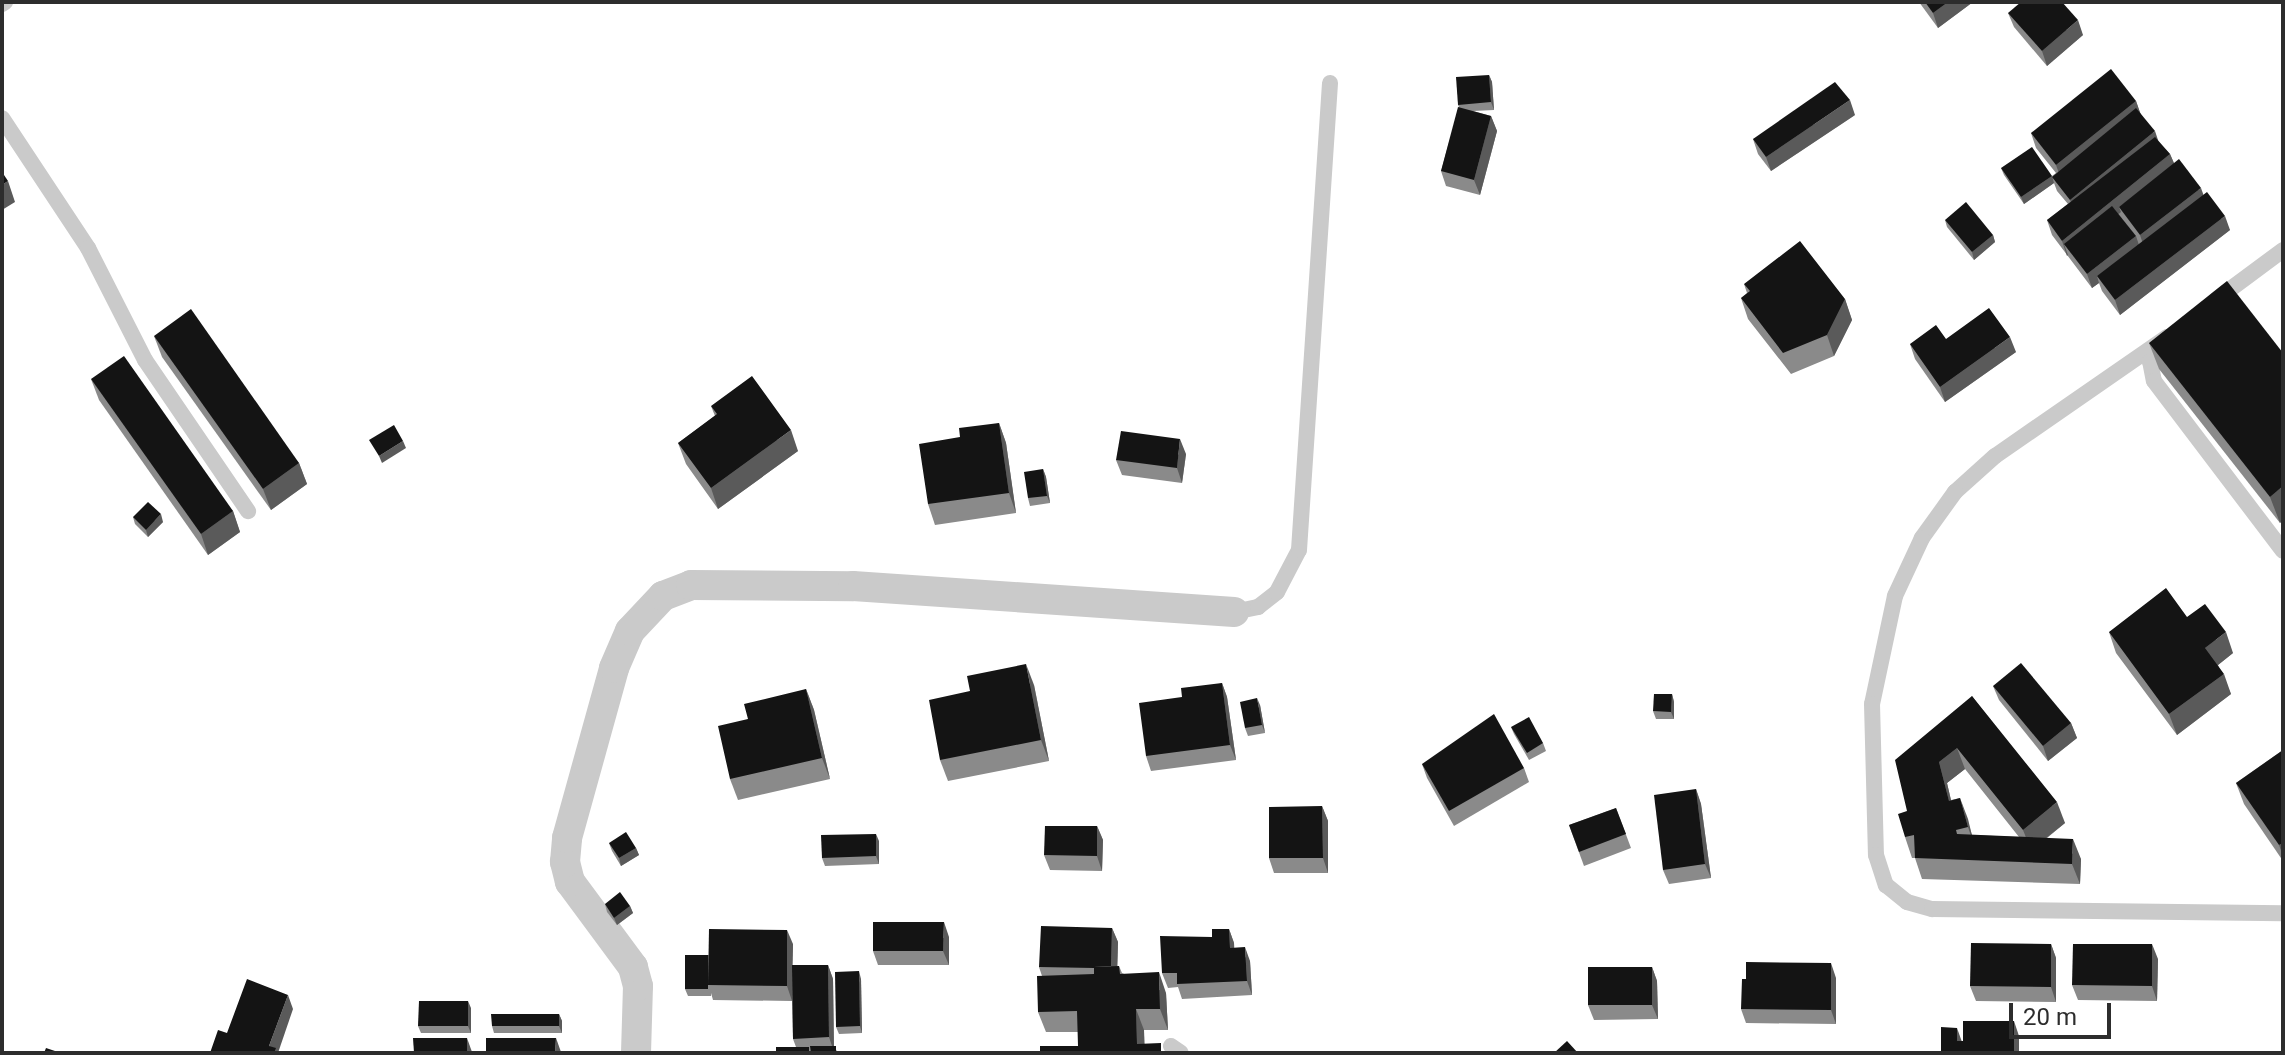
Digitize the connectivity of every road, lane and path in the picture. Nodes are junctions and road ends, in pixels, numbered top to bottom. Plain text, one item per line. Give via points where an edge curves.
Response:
1 (1330, 83) dead end
2 (2, 118) edge
3 (2283, 250) edge
4 (2200, 312) edge
5 (248, 511) dead end
6 (2283, 551) edge
7 (1234, 612) joint
8 (2283, 913) edge
9 (636, 1053) edge

1 - 7 lane via 1299,550 1277,592 1258,607
2 - 5 lane via 88,248 145,360
3 - 4 lane
6 - 8 lane via 2154,381 2150,361 2170,334 1995,456 1955,492 1922,538 1895,596 1872,704 1876,855 1886,885 1907,902 1932,909
7 - 9 street via 853,586 691,585 663,596 630,631 614,668 570,825 565,862 570,882 633,967 638,986

